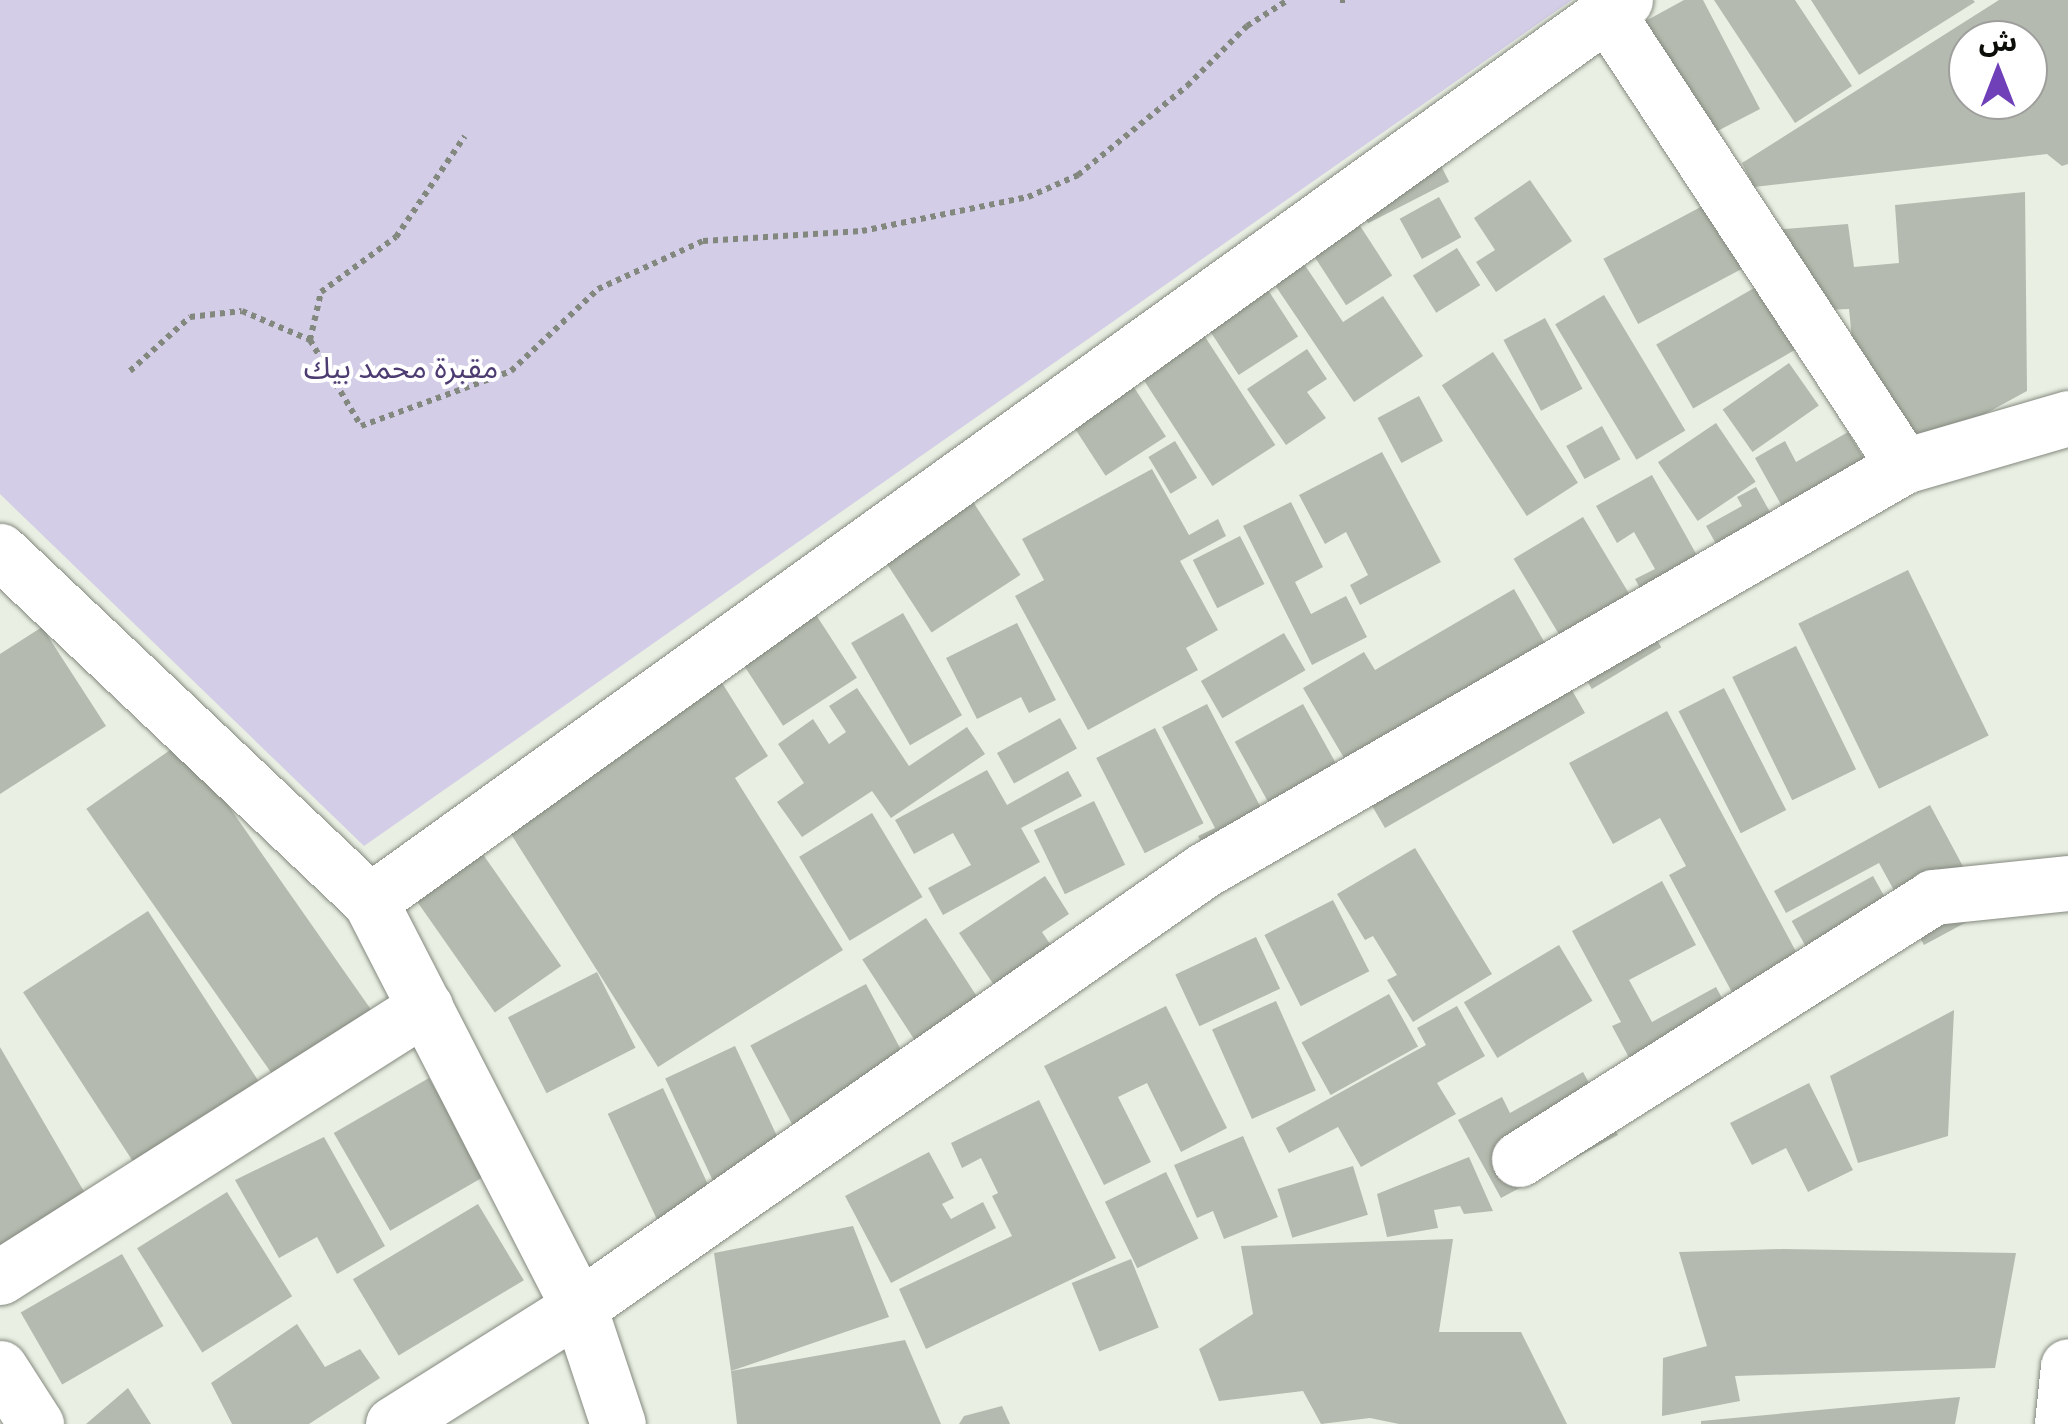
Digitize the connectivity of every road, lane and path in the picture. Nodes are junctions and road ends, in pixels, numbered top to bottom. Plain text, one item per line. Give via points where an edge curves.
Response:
1 (1288, 0) edge
2 (1616, 6) edge
3 (465, 136) dead end
4 (310, 340) junction
5 (130, 371) dead end
6 (2068, 418) edge
7 (1904, 466) junction
8 (0, 551) edge
9 (2068, 884) edge
10 (370, 901) junction
11 (425, 1008) junction
12 (1519, 1160) dead end
13 (0, 1278) edge
14 (579, 1308) junction
15 (2068, 1366) edge
16 (0, 1368) edge
17 (36, 1424) edge
18 (393, 1424) edge
19 (618, 1424) edge
20 (2062, 1424) edge

1 - 4 path via 1247,26 1187,86 1078,175 1028,197 862,231 703,241 598,289 510,371 361,426
2 - 7 street
2 - 10 street
3 - 4 path via 396,238 321,292
4 - 5 path via 242,312 190,317
6 - 7 street
7 - 14 street via 1204,870
8 - 10 street
9 - 12 street via 1932,897
10 - 11 street
11 - 13 street
11 - 14 street
14 - 18 street
14 - 19 street
15 - 20 street
16 - 17 street

